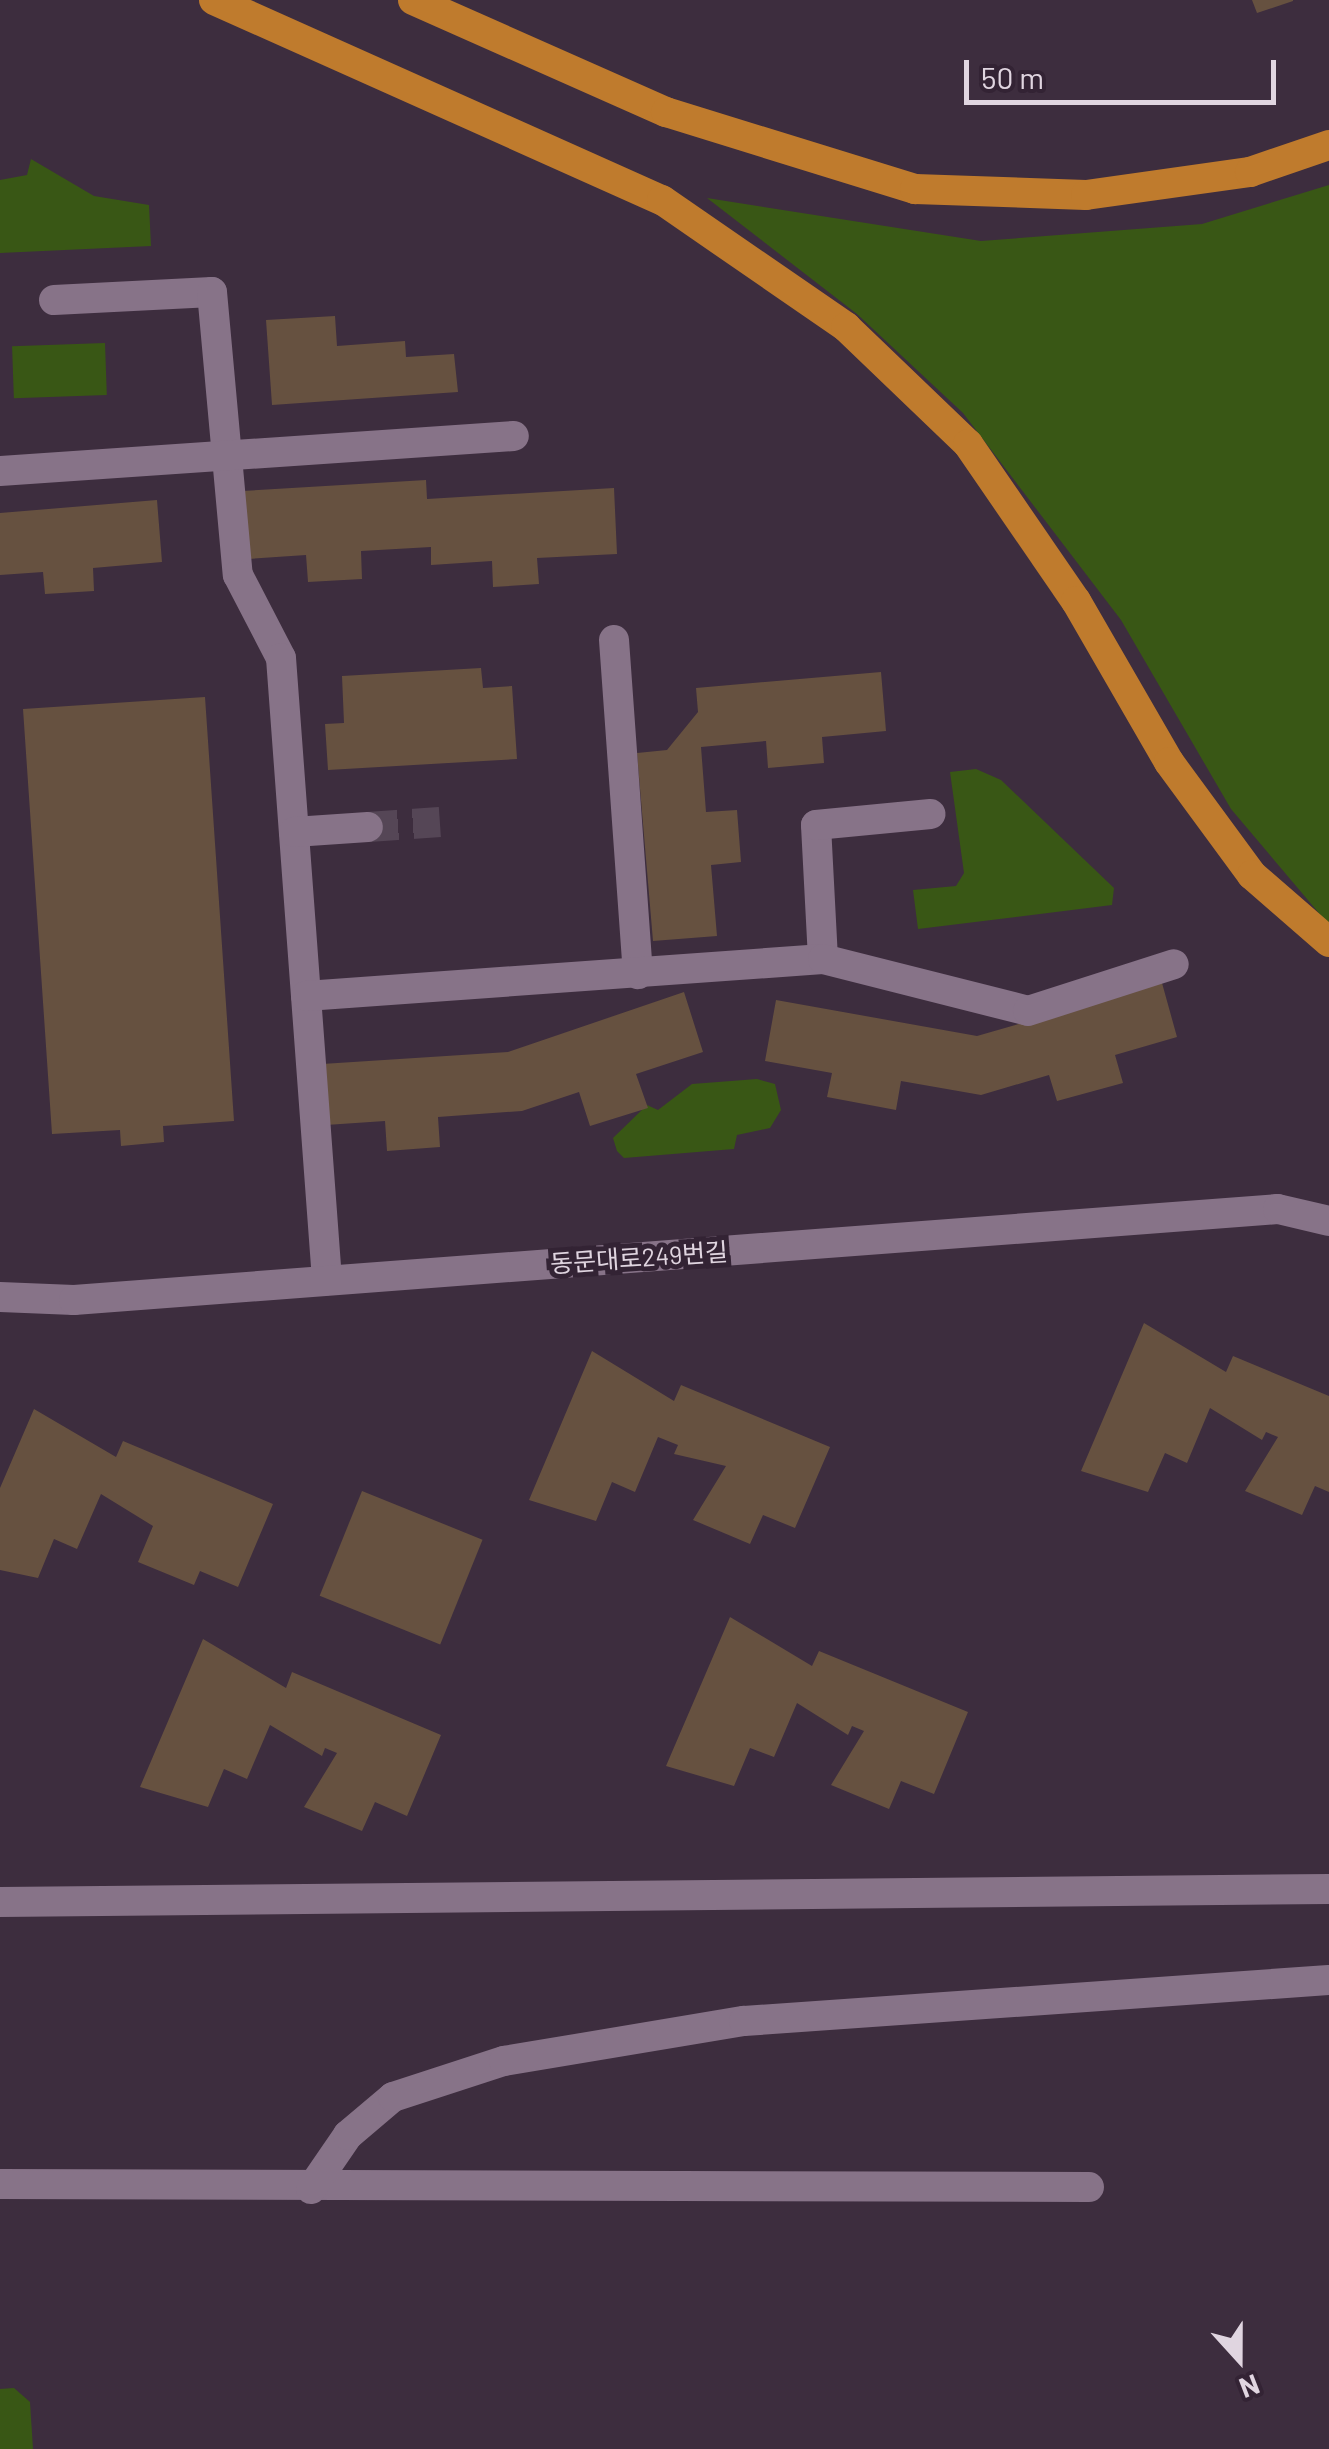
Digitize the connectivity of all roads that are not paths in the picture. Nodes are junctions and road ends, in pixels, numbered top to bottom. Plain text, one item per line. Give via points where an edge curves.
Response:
1 (214, 0) edge
2 (412, 0) edge
3 (1329, 145) edge
4 (54, 300) dead end
5 (514, 436) dead end
6 (227, 456) junction
7 (0, 471) edge
8 (614, 640) dead end
9 (930, 814) dead end
10 (368, 828) tunnel mouth
11 (294, 832) junction
12 (1329, 942) edge
13 (823, 958) junction
14 (1174, 964) dead end
15 (638, 974) junction
16 (306, 996) junction
17 (1329, 1221) edge
18 (328, 1280) junction
19 (0, 1297) edge
20 (1329, 1889) edge
21 (0, 1902) edge
22 (1329, 1980) edge
23 (0, 2184) edge
24 (1089, 2187) dead end
25 (311, 2189) junction

1 - 12 highway via 662,200 846,326 968,444 1076,601 1169,762 1252,875
2 - 3 highway via 666,112 915,190 1086,195 1250,172
4 - 6 street via 212,292
5 - 6 street
6 - 7 street
6 - 11 street via 238,575 282,658
8 - 15 street
9 - 13 street via 816,825
10 - 11 street
11 - 16 street
13 - 14 street via 1028,1011
13 - 15 street
15 - 16 street
16 - 18 street
17 - 18 street, 동문대로249번길 via 1278,1209
18 - 19 street, 동문대로249번길
20 - 21 street
22 - 25 street via 744,2021 504,2062 392,2097 348,2134
23 - 25 street
24 - 25 street

